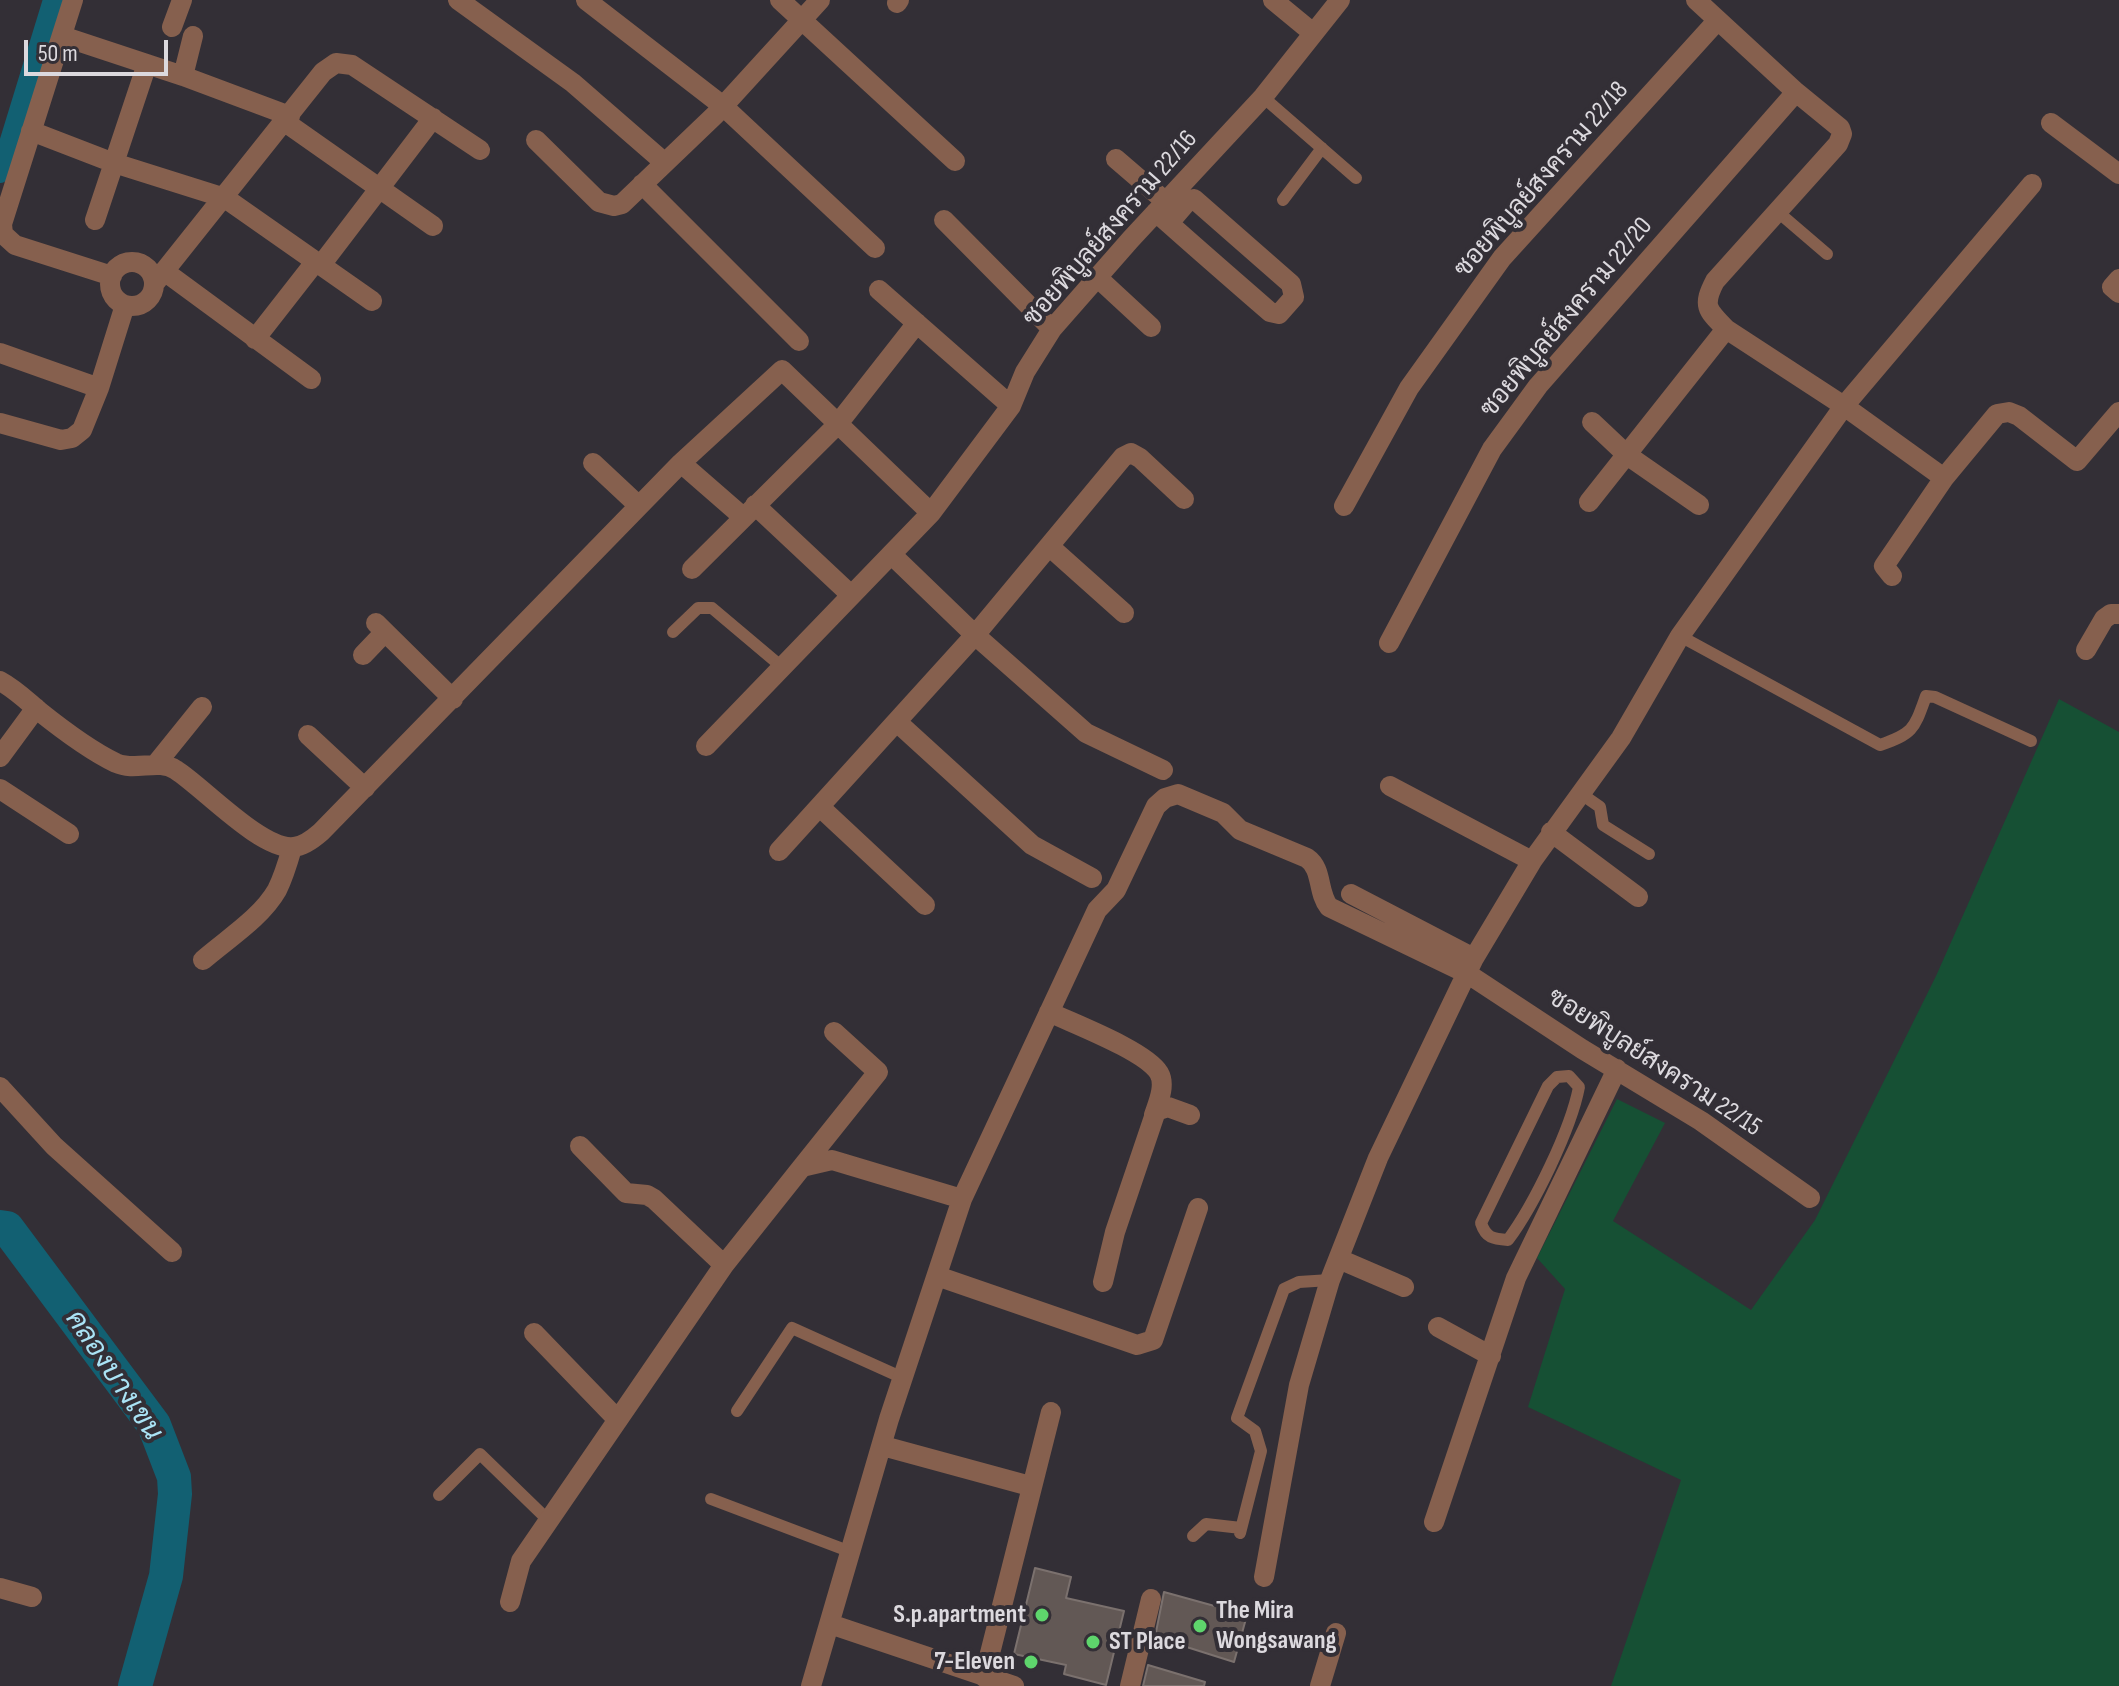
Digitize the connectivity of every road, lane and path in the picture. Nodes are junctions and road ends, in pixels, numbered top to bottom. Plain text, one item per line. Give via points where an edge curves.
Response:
1 (73, 0) edge
2 (182, 0) edge
3 (586, 0) edge
4 (780, 0) edge
5 (820, 0) edge
6 (1273, 0) edge
7 (1340, 0) edge
8 (461, 1) edge
9 (1698, 1) edge
10 (802, 19) junction
11 (1717, 21) junction
12 (172, 27) dead end
13 (1313, 33) junction
14 (62, 36) junction
15 (193, 36) dead end
16 (147, 64) junction
17 (183, 76) junction
18 (1796, 92) junction
19 (1263, 97) junction
20 (723, 106) junction
21 (433, 118) junction
22 (288, 119) junction
23 (2051, 123) dead end
24 (31, 131) junction
25 (536, 140) dead end
26 (1322, 148) junction
27 (480, 150) dead end
28 (1116, 159) dead end
29 (955, 161) dead end
30 (114, 163) junction
31 (665, 163) junction
32 (2119, 174) edge
33 (1356, 178) dead end
34 (642, 184) junction
35 (2032, 184) dead end
36 (379, 189) junction
37 (225, 198) junction
38 (1283, 200) dead end
39 (1164, 212) junction
40 (1778, 212) junction
41 (95, 220) dead end
42 (944, 220) dead end
43 (433, 226) dead end
44 (1245, 244) junction
45 (875, 248) dead end
46 (1827, 254) dead end
47 (318, 263) junction
48 (1222, 270) junction
49 (112, 276) junction
50 (159, 277) junction
51 (1098, 278) junction
52 (2119, 279) edge
53 (879, 290) dead end
54 (2119, 293) edge
55 (372, 301) dead end
56 (125, 305) junction
57 (917, 323) junction
58 (1151, 327) dead end
59 (1052, 329) junction
60 (1726, 329) junction
61 (255, 339) junction
62 (799, 341) dead end
63 (0, 353) edge
64 (311, 379) dead end
65 (99, 388) junction
66 (1011, 406) junction
67 (1844, 406) junction
68 (2119, 412) edge
69 (1592, 422) dead end
70 (0, 423) edge
71 (837, 425) junction
72 (1627, 455) junction
73 (593, 463) dead end
74 (681, 463) junction
75 (1944, 478) junction
76 (1184, 499) dead end
77 (1589, 502) dead end
78 (1699, 505) dead end
79 (639, 506) junction
80 (1344, 506) dead end
81 (749, 511) junction
82 (931, 513) junction
83 (1049, 546) junction
84 (892, 555) junction
85 (692, 569) dead end
86 (1892, 576) dead end
87 (851, 595) junction
88 (1124, 613) dead end
89 (2119, 614) edge
90 (673, 632) dead end
91 (975, 635) junction
92 (1680, 636) junction
93 (1389, 643) dead end
94 (2086, 650) dead end
95 (363, 655) dead end
96 (782, 667) junction
97 (0, 681) edge
98 (453, 699) junction
99 (202, 707) dead end
100 (36, 708) junction
101 (897, 722) junction
102 (308, 735) dead end
103 (2031, 741) dead end
104 (706, 746) dead end
105 (0, 757) edge
106 (156, 764) junction
107 (1163, 770) dead end
108 (1390, 786) dead end
109 (365, 788) junction
110 (0, 789) edge
111 (1580, 793) junction
112 (820, 807) junction
113 (1551, 832) junction
114 (69, 834) dead end
115 (292, 848) junction
116 (779, 851) dead end
117 (1649, 854) dead end
118 (1532, 861) junction
119 (1092, 878) dead end
120 (1351, 894) dead end
121 (1638, 897) dead end
122 (925, 905) dead end
123 (203, 960) dead end
124 (1471, 966) junction
125 (1049, 1012) junction
126 (834, 1032) dead end
127 (1582, 1049) junction
128 (1617, 1069) junction
129 (1569, 1076) junction
130 (0, 1087) edge
131 (1154, 1115) junction
132 (1190, 1115) dead end
133 (580, 1146) dead end
134 (802, 1167) junction
135 (1810, 1198) dead end
136 (962, 1199) junction
137 (1198, 1208) dead end
138 (172, 1252) dead end
139 (1339, 1259) junction
140 (724, 1265) junction
141 (937, 1276) junction
142 (1330, 1280) junction
143 (1103, 1282) dead end
144 (1404, 1287) dead end
145 (1438, 1327) dead end
146 (534, 1333) dead end
147 (1491, 1356) junction
148 (903, 1378) junction
149 (737, 1411) dead end
150 (1051, 1412) dead end
151 (618, 1420) junction
152 (883, 1446) junction
153 (1030, 1486) junction
154 (439, 1495) dead end
155 (711, 1499) dead end
156 (548, 1520) junction
157 (1434, 1522) dead end
158 (1193, 1536) dead end
159 (851, 1552) junction
160 (1264, 1577) dead end
161 (0, 1588) edge
162 (32, 1597) dead end
163 (1151, 1599) dead end
164 (510, 1602) dead end
165 (830, 1624) junction
166 (1336, 1633) dead end
167 (984, 1677) junction
168 (811, 1686) edge
169 (1014, 1686) edge
170 (1130, 1686) edge
171 (1320, 1686) edge

1 - 14 street
2 - 12 street
3 - 20 street
4 - 10 street
5 - 10 street
6 - 13 street
7 - 13 street, ซอยพิบูลย์สงคราม 22/16
8 - 31 street via 573,83
9 - 11 street
10 - 20 street
10 - 29 street
11 - 18 street
11 - 80 street, ซอยพิบูลย์สงคราม 22/18 via 1502,258 1409,388
13 - 19 street, ซอยพิบูลย์สงคราม 22/16
14 - 16 street
14 - 24 street
15 - 17 street
16 - 17 street
16 - 30 street
17 - 22 street
18 - 40 street via 1842,134
18 - 93 street, ซอยพิบูลย์สงคราม 22/20 via 1538,386 1492,449
19 - 26 lane
19 - 39 street, ซอยพิบูลย์สงคราม 22/16
20 - 31 street
20 - 45 street
21 - 22 street via 352,65 336,63 323,72
21 - 27 street
21 - 36 street
22 - 36 street
22 - 37 street
23 - 32 street
24 - 30 street
24 - 49 street via 3,234 15,245
25 - 34 street via 599,202 622,204
26 - 33 lane
26 - 38 lane
28 - 39 street
30 - 37 street
30 - 41 street
31 - 34 street
34 - 62 street
35 - 67 street
36 - 43 street
36 - 47 street
37 - 47 street
37 - 50 street
39 - 44 street via 1194,199
39 - 48 street
39 - 51 street, ซอยพิบูลย์สงคราม 22/16
40 - 46 lane
40 - 60 street via 1707,296 1712,314
42 - 59 street
44 - 48 street
44 - 48 street via 1291,284 1294,297 1279,314
47 - 55 street
47 - 61 street
49 - 50 street via 132,262
49 - 56 street via 112,293
50 - 56 street via 142,304
50 - 61 street
51 - 58 street
51 - 59 street, ซอยพิบูลย์สงคราม 22/16
52 - 54 street via 2112,287
53 - 57 street
56 - 65 street
57 - 66 street
57 - 71 street
59 - 66 street, ซอยพิบูลย์สงคราม 22/16
60 - 67 street
60 - 72 street
61 - 64 street
63 - 65 street
65 - 70 street via 82,430 72,438
66 - 82 street, ซอยพิบูลย์สงคราม 22/16
67 - 75 street
67 - 92 street
68 - 75 street via 2077,461 2019,416 1997,414
69 - 72 street
71 - 74 street via 782,370
71 - 81 street
71 - 82 street
72 - 77 street
72 - 78 street
73 - 79 street
74 - 79 street
74 - 81 street
75 - 86 street via 1884,566
76 - 83 street via 1131,453
79 - 98 street
81 - 85 street
81 - 87 street
82 - 84 street, ซอยพิบูลย์สงคราม 22/16
83 - 88 street
83 - 91 street
84 - 87 street, ซอยพิบูลย์สงคราม 22/16
84 - 91 street
87 - 96 street, ซอยพิบูลย์สงคราม 22/16
89 - 94 street via 2104,619
90 - 96 lane via 698,608 712,608
91 - 101 street
91 - 107 street via 1086,733
92 - 103 lane via 1880,745 1914,728 1926,696
92 - 111 street via 1621,738
95 - 98 street via 380,628
96 - 104 street, ซอยพิบูลย์สงคราม 22/16
97 - 100 street
98 - 109 street
99 - 106 street
100 - 105 street
100 - 106 street via 115,763
101 - 112 street
101 - 119 street via 1032,845
102 - 109 street
106 - 115 street via 174,768 245,826
108 - 118 street
109 - 115 street via 312,839
110 - 114 street
111 - 113 street
111 - 117 lane via 1600,807 1603,825
112 - 116 street
112 - 122 street
113 - 118 street
113 - 121 street
115 - 123 street via 275,893
118 - 124 street
120 - 124 street
124 - 125 street via 1329,907 1313,862 1240,830 1223,813 1178,794 1156,806 1116,890 1097,910
124 - 127 street, ซอยพิบูลย์สงคราม 22/15
124 - 139 street via 1378,1158
125 - 131 street via 1125,1048 1160,1074 1162,1091
125 - 136 street
126 - 134 street via 878,1072
127 - 128 street, ซอยพิบูลย์สงคราม 22/15
127 - 129 lane
128 - 135 street, ซอยพิบูลย์สงคราม 22/15
128 - 147 street via 1516,1278
129 - 129 lane via 1557,1077 1548,1086 1481,1223 1494,1239 1508,1240 1521,1222 1571,1120 1579,1087
130 - 138 street via 54,1146
131 - 132 street via 1168,1107
131 - 143 street
133 - 140 street via 626,1193 654,1199
134 - 136 street via 832,1160
134 - 140 street
136 - 141 street
137 - 141 street via 1153,1340 1137,1345
139 - 142 street
139 - 144 street
140 - 151 street
141 - 148 street
142 - 158 lane via 1284,1289 1260,1351 1237,1418 1255,1431 1261,1451 1240,1530 1206,1524
142 - 160 street via 1299,1385
145 - 147 street
146 - 151 street
147 - 157 street
148 - 149 lane via 792,1328
148 - 152 street
150 - 153 street
151 - 156 street
152 - 153 street
152 - 159 street
153 - 167 street
154 - 156 lane via 480,1454
155 - 159 lane
156 - 164 street via 521,1561
159 - 165 street
161 - 162 street
163 - 170 street
165 - 167 street
165 - 168 street
166 - 171 street
167 - 169 street

